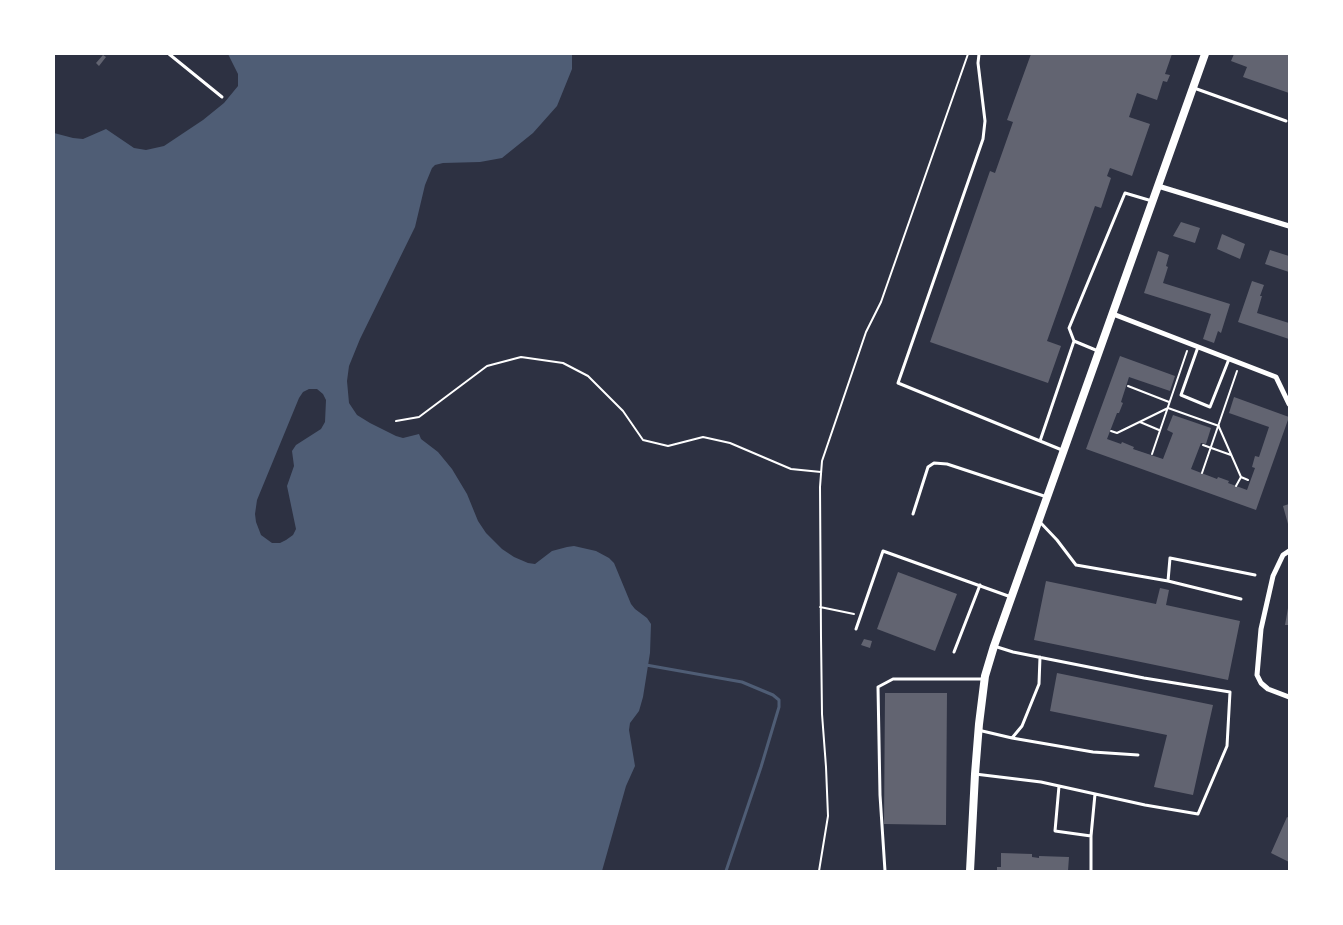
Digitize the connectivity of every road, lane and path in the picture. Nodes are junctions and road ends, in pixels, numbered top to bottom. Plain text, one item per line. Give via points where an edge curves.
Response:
1 (170, 54) edge
2 (968, 54) edge
3 (979, 54) edge
4 (1205, 54) edge
5 (1193, 88) junction
6 (222, 97) dead end
7 (1286, 121) dead end
8 (1158, 186) junction
9 (1152, 201) junction
10 (1289, 226) edge
11 (1112, 314) junction
12 (1074, 341) junction
13 (1198, 346) junction
14 (1099, 351) junction
15 (1187, 351) dead end
16 (1229, 359) junction
17 (1237, 371) dead end
18 (1128, 386) dead end
19 (1169, 402) junction
20 (1289, 404) edge
21 (1168, 408) junction
22 (396, 421) dead end
23 (1140, 422) junction
24 (1218, 425) junction
25 (1159, 430) junction
26 (1111, 431) dead end
27 (1040, 441) junction
28 (1203, 445) dead end
29 (1211, 448) junction
30 (1064, 451) junction
31 (1152, 454) dead end
32 (1231, 455) junction
33 (821, 472) junction
34 (1202, 473) dead end
35 (1241, 477) junction
36 (1248, 480) dead end
37 (1236, 486) dead end
38 (1047, 497) junction
39 (913, 514) dead end
40 (1039, 521) junction
41 (1289, 551) edge
42 (1255, 575) dead end
43 (1168, 581) junction
44 (980, 585) junction
45 (1012, 597) junction
46 (1241, 599) dead end
47 (820, 607) junction
48 (861, 616) junction
49 (856, 629) dead end
50 (994, 646) junction
51 (954, 652) dead end
52 (1040, 657) junction
53 (985, 680) junction
54 (1289, 696) edge
55 (978, 730) junction
56 (1012, 738) junction
57 (1138, 756) dead end
58 (975, 774) junction
59 (1060, 786) junction
60 (1095, 794) junction
61 (1091, 836) junction
62 (819, 871) edge
63 (885, 871) edge
64 (970, 871) edge
65 (1091, 871) edge

1 - 6 lane
2 - 33 path via 881,302 866,332
3 - 27 lane via 985,121 983,139 898,383
4 - 5 street
5 - 7 lane
5 - 8 street
8 - 9 street
8 - 10 street
9 - 11 street
9 - 12 lane via 1125,193 1069,328
11 - 13 street
11 - 14 street
12 - 14 lane
12 - 27 lane
13 - 16 street
13 - 16 lane via 1182,395 1210,407
14 - 30 street
15 - 19 path
16 - 20 street via 1276,377
17 - 24 path
18 - 19 path
19 - 21 path
21 - 23 path
21 - 24 path
21 - 25 path
22 - 33 path via 419,417 487,366 521,357 563,363 588,376 624,411 643,440 668,446 703,437 730,443 792,469
23 - 25 path
23 - 26 path via 1117,433
24 - 29 path
24 - 32 path
25 - 31 path
27 - 30 lane
28 - 29 path
29 - 32 path
29 - 34 path
30 - 38 street
32 - 35 path
33 - 47 path
35 - 36 path
35 - 37 path
38 - 39 lane via 934,463 928,467
38 - 40 street
40 - 43 lane via 1076,565
40 - 45 street
41 - 54 street via 1272,576 1261,629 1257,675 1268,689
42 - 43 lane via 1170,558
43 - 46 lane
44 - 45 lane
44 - 48 lane via 883,551
44 - 51 lane
45 - 50 street
47 - 48 path
47 - 62 path via 828,816
48 - 49 lane
50 - 52 lane
50 - 53 street
52 - 56 lane via 1038,684 1022,726
52 - 60 lane via 1230,692 1227,746 1198,814
53 - 55 street
53 - 63 lane via 894,679 878,687
55 - 56 lane
55 - 58 street
56 - 57 lane
58 - 59 lane
58 - 64 street
59 - 60 lane
59 - 61 lane via 1055,831
60 - 61 lane
61 - 65 lane

